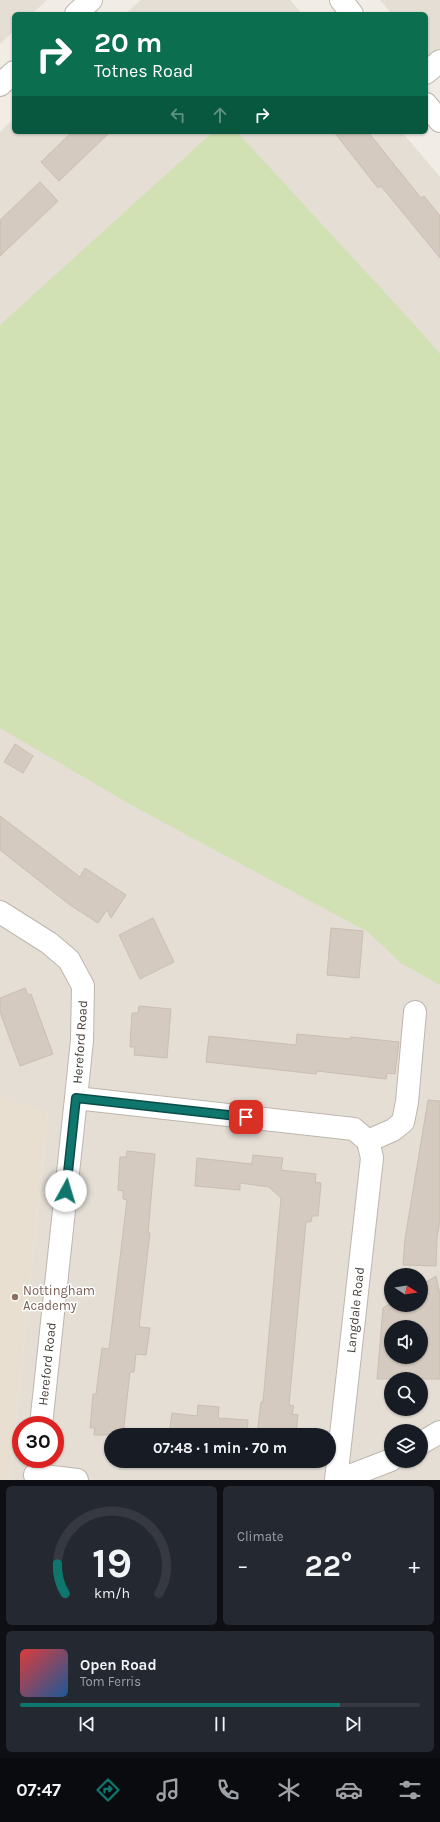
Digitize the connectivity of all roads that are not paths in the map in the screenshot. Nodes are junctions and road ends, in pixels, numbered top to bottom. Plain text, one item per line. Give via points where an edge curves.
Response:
1 (91, 0) edge
2 (341, 0) edge
3 (78, 12) edge
4 (350, 12) edge
5 (440, 61) edge
6 (428, 71) edge
7 (12, 74) edge
8 (0, 85) edge
9 (428, 106) edge
10 (440, 121) edge
11 (0, 912) edge
12 (415, 1012) dead end
13 (76, 1098) junction
14 (368, 1141) junction
15 (41, 1416) edge
16 (440, 1432) edge
17 (428, 1439) edge
18 (384, 1463) edge
19 (35, 1471) edge
20 (77, 1480) edge
21 (338, 1480) edge

1 - 3 street
2 - 4 street
5 - 6 street
7 - 8 street
9 - 10 street
11 - 13 street, Hereford Road via 49,943 68,960 83,986 82,1040
12 - 14 street via 403,1122 393,1130
13 - 14 street via 354,1129
13 - 15 street, Hereford Road
14 - 21 street, Langdale Road via 372,1158
16 - 17 street
18 - 21 street
19 - 20 street

